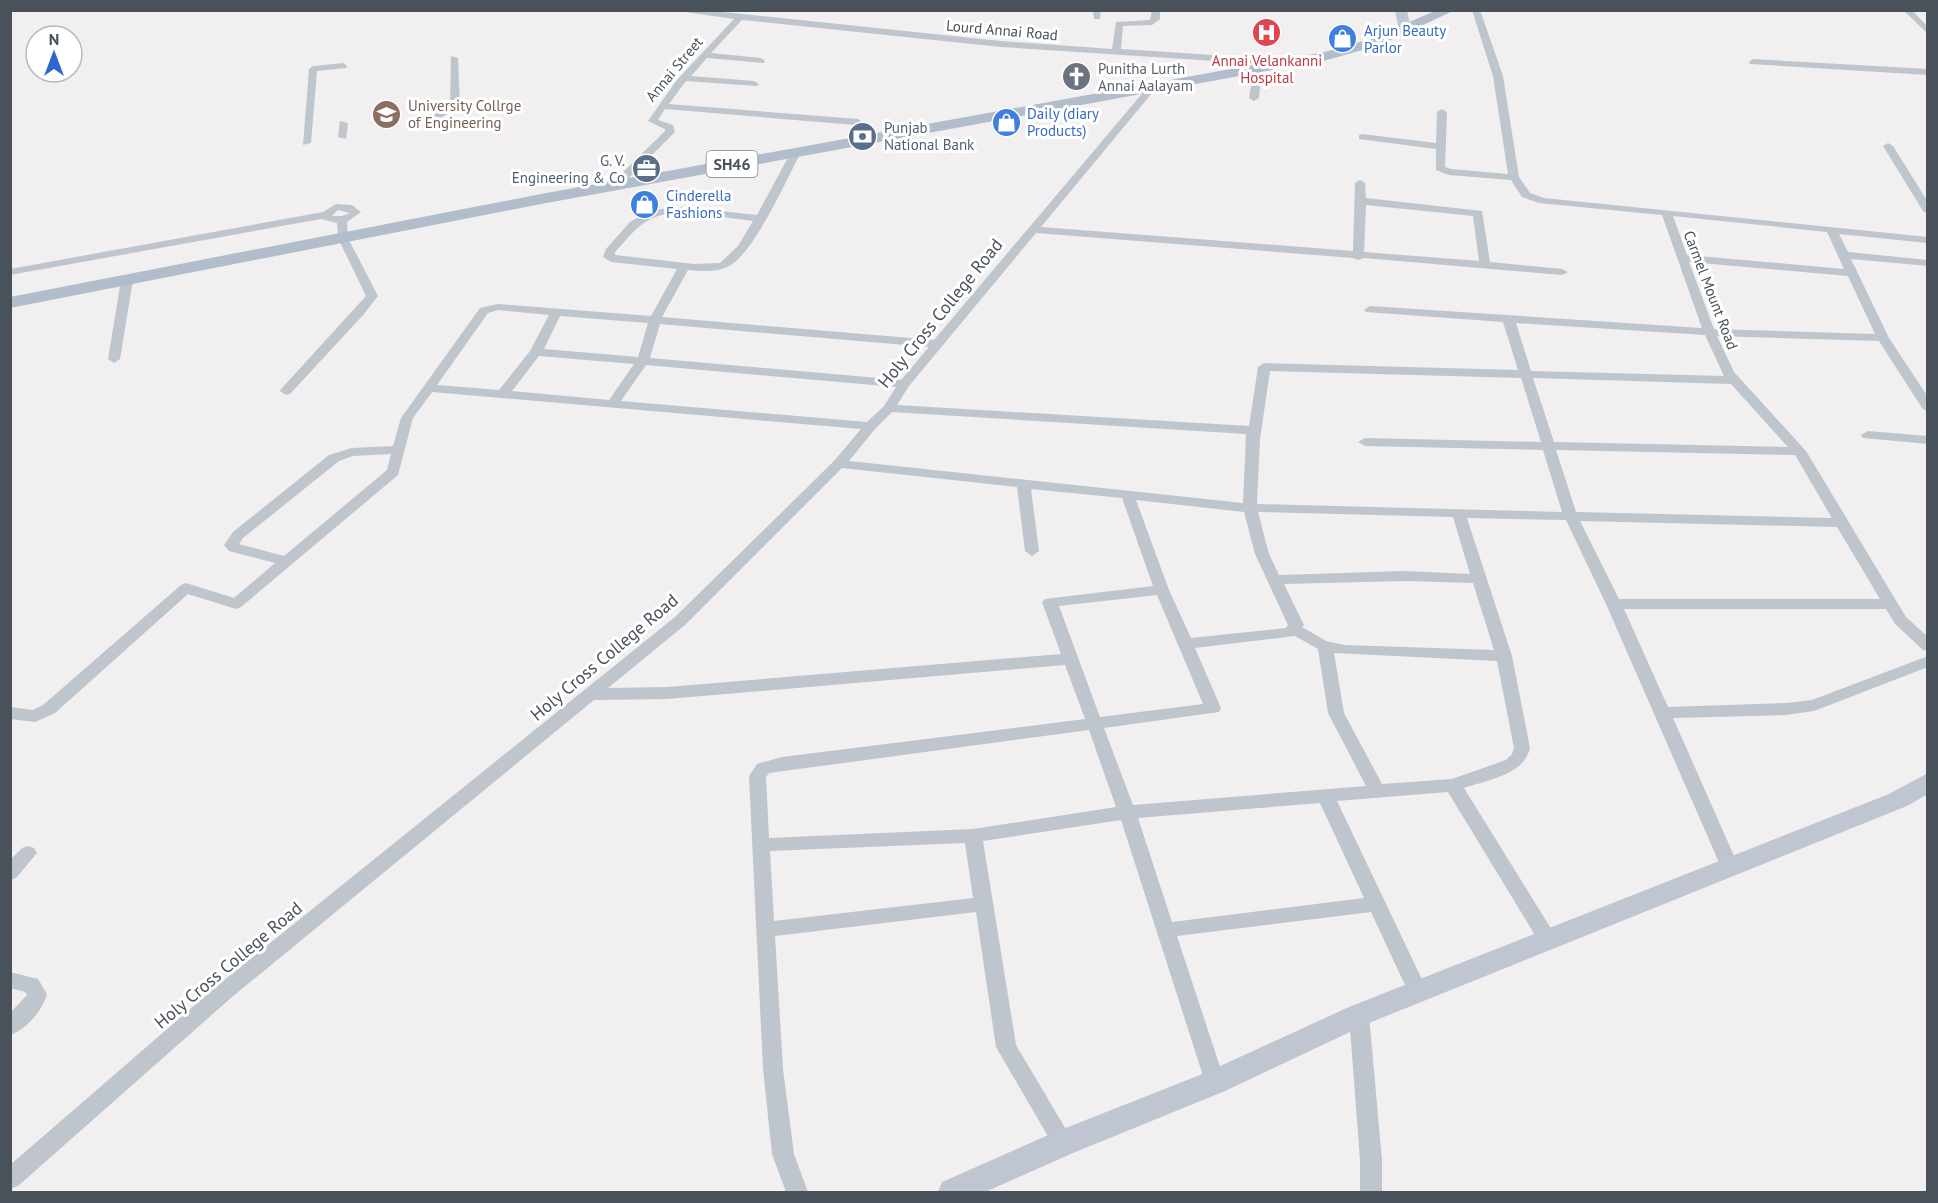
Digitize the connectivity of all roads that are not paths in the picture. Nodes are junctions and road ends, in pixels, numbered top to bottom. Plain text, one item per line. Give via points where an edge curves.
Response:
1 (675, 10) edge
2 (808, 10) edge
3 (1156, 10) edge
4 (1401, 10) edge
5 (1449, 10) edge
6 (1476, 10) edge
7 (1907, 10) edge
8 (740, 17) junction
9 (797, 23) junction
10 (1405, 30) junction
11 (1927, 31) edge
12 (1116, 52) junction
13 (705, 55) junction
14 (454, 58) dead end
15 (761, 61) dead end
16 (1753, 62) dead end
17 (1293, 63) junction
18 (343, 66) dead end
19 (1258, 70) junction
20 (1928, 72) edge
21 (684, 78) junction
22 (754, 84) dead end
23 (1149, 91) junction
24 (1254, 99) dead end
25 (663, 106) junction
26 (1442, 112) dead end
27 (343, 123) dead end
28 (427, 123) dead end
29 (343, 137) dead end
30 (1362, 137) dead end
31 (858, 141) junction
32 (306, 142) dead end
33 (1888, 146) dead end
34 (1441, 147) junction
35 (796, 152) junction
36 (1514, 177) junction
37 (1360, 183) dead end
38 (615, 186) junction
39 (1924, 199) edge
40 (1361, 201) junction
41 (1928, 211) edge
42 (1666, 212) junction
43 (325, 215) junction
44 (760, 219) junction
45 (342, 220) junction
46 (1032, 229) junction
47 (1832, 231) junction
48 (343, 238) junction
49 (1928, 240) edge
50 (1844, 255) junction
51 (1358, 256) junction
52 (1682, 258) junction
53 (1928, 263) edge
54 (1485, 264) junction
55 (685, 265) junction
56 (10, 272) edge
57 (1562, 272) dead end
58 (1852, 273) junction
59 (127, 280) junction
60 (10, 303) edge
61 (1370, 310) dead end
62 (556, 312) junction
63 (655, 320) junction
64 (1509, 321) junction
65 (1709, 332) junction
66 (1883, 338) junction
67 (937, 344) junction
68 (536, 352) junction
69 (114, 359) dead end
70 (643, 360) junction
71 (1525, 375) junction
72 (1734, 380) junction
73 (904, 384) junction
74 (428, 388) junction
75 (286, 391) dead end
76 (503, 394) junction
77 (612, 404) junction
78 (889, 408) junction
79 (1928, 408) edge
80 (870, 426) junction
81 (1868, 435) dead end
82 (1254, 439) junction
83 (1928, 440) edge
84 (1365, 442) dead end
85 (1547, 445) junction
86 (399, 450) junction
87 (1799, 451) junction
88 (839, 464) junction
89 (1023, 482) junction
90 (1128, 496) junction
91 (1250, 508) junction
92 (1459, 514) junction
93 (1571, 517) junction
94 (1842, 523) junction
95 (1032, 551) dead end
96 (287, 562) junction
97 (1480, 579) junction
98 (1275, 580) junction
99 (1162, 590) junction
100 (1614, 604) junction
101 (1890, 604) junction
102 (1294, 629) junction
103 (1186, 644) junction
104 (1326, 646) junction
105 (1928, 646) edge
106 (1504, 656) junction
107 (1070, 659) junction
108 (1928, 661) edge
109 (592, 694) junction
110 (10, 713) edge
111 (1661, 713) junction
112 (1093, 722) junction
113 (1928, 782) edge
114 (1453, 785) junction
115 (1377, 791) junction
116 (1325, 795) junction
117 (1127, 812) junction
118 (973, 836) junction
119 (759, 845) junction
120 (28, 853) dead end
121 (1730, 867) junction
122 (10, 873) edge
123 (984, 904) junction
124 (1376, 904) junction
125 (764, 930) junction
126 (1166, 930) junction
127 (1548, 940) junction
128 (10, 980) edge
129 (1418, 992) junction
130 (1359, 1016) junction
131 (10, 1027) edge
132 (1215, 1082) junction
133 (1063, 1143) junction
134 (10, 1179) edge
135 (797, 1192) edge
136 (953, 1192) edge
137 (1371, 1192) edge

1 - 8 street, Lourd Annai Road
2 - 9 street
3 - 12 street via 1152,22 1119,24
4 - 10 street
5 - 10 main road, SH46
6 - 36 street via 1498,76
7 - 11 street
8 - 9 street, Lourd Annai Road
8 - 13 street, Annai Street
9 - 12 street, Lourd Annai Road
10 - 17 main road, SH46 via 1375,42
12 - 17 street, Lourd Annai Road
13 - 15 street
13 - 21 street, Annai Street
14 - 28 street via 454,106
16 - 20 street
17 - 19 main road, SH46
18 - 32 street via 313,69
19 - 23 main road, SH46
19 - 24 street
21 - 22 street
21 - 25 street, Annai Street
23 - 31 main road, SH46
23 - 46 street, Holy Cross College Road
25 - 31 street via 856,122 861,125
25 - 38 street, Annai Street via 653,121 670,128 670,132
26 - 34 street
27 - 29 street
30 - 34 street
31 - 35 main road, SH46
33 - 39 street
34 - 36 street via 1439,166 1445,171
35 - 38 main road, SH46
35 - 44 street
36 - 42 street, Carmel Mount Road via 1526,195 1536,200
37 - 40 street
38 - 48 main road, SH46
39 - 41 street
40 - 51 street
40 - 54 street via 1478,213
42 - 47 street
42 - 52 street, Carmel Mount Road
43 - 45 street
43 - 45 street via 336,207 355,209 354,215
43 - 56 street
44 - 55 street via 732,260 724,265
44 - 55 street via 691,210 652,214 640,219 609,255 624,261
45 - 48 street
46 - 51 street
46 - 67 street, Holy Cross College Road
47 - 49 street
47 - 50 street
48 - 59 main road, SH46
48 - 75 street via 372,296
50 - 53 street
50 - 58 street
51 - 54 street
52 - 58 street
52 - 65 street, Carmel Mount Road
54 - 57 street
55 - 63 street
58 - 66 street
59 - 60 main road, SH46
59 - 69 street
61 - 64 street
62 - 63 street
62 - 68 street
62 - 74 street via 498,307 484,310
63 - 67 street
63 - 70 street
64 - 65 street
64 - 71 street
65 - 66 street
65 - 72 street, Carmel Mount Road
66 - 79 street
67 - 73 street, Holy Cross College Road
68 - 70 street
68 - 76 street
70 - 73 street
70 - 77 street
71 - 72 street
71 - 82 street via 1264,367
71 - 85 street
72 - 87 street, Carmel Mount Road
73 - 78 street, Holy Cross College Road
74 - 76 street
74 - 86 street via 406,418
76 - 77 street
77 - 80 street
78 - 80 street, Holy Cross College Road
78 - 82 street via 1240,428 1250,430
80 - 88 street, Holy Cross College Road
81 - 83 street
82 - 91 street
84 - 85 street
85 - 87 street
85 - 93 street
86 - 96 street via 393,472
86 - 96 street via 334,458 238,535 231,545
87 - 94 street, Carmel Mount Road
88 - 89 street
88 - 109 street, Holy Cross College Road via 680,621
89 - 90 street
89 - 95 street
90 - 91 street
90 - 99 street
91 - 92 street
91 - 98 street via 1262,554
92 - 93 street
92 - 97 street
93 - 94 street
93 - 100 street
94 - 101 street, Carmel Mount Road
96 - 110 street via 236,604 186,588 49,710 35,716
97 - 98 street via 1405,576
97 - 106 street
98 - 102 street via 1295,621
99 - 103 street
99 - 107 street via 1050,602
100 - 101 street
100 - 111 street
101 - 105 street, Carmel Mount Road via 1900,620
102 - 103 street via 1286,634
102 - 104 street
103 - 112 street via 1213,708
104 - 106 street
104 - 115 street via 1336,713
106 - 114 street via 1522,748 1520,757 1512,764
107 - 109 street via 667,693
107 - 112 street
108 - 111 street via 1814,705
109 - 134 street, Holy Cross College Road via 225,991
111 - 121 street
112 - 117 street
112 - 119 street via 763,768 756,785
113 - 121 street via 1898,800
114 - 115 street
114 - 127 street
115 - 116 street
116 - 117 street
116 - 124 street
117 - 118 street
117 - 126 street
118 - 119 street
118 - 123 street
119 - 125 street
120 - 122 street
121 - 127 street
123 - 125 street
123 - 133 street via 1006,1047
124 - 126 street
124 - 129 street
125 - 135 street via 780,1133
126 - 132 street
127 - 129 street
128 - 131 street via 31,986 37,994 35,1002
129 - 130 street
130 - 132 street
130 - 137 street
132 - 133 street
133 - 136 street

